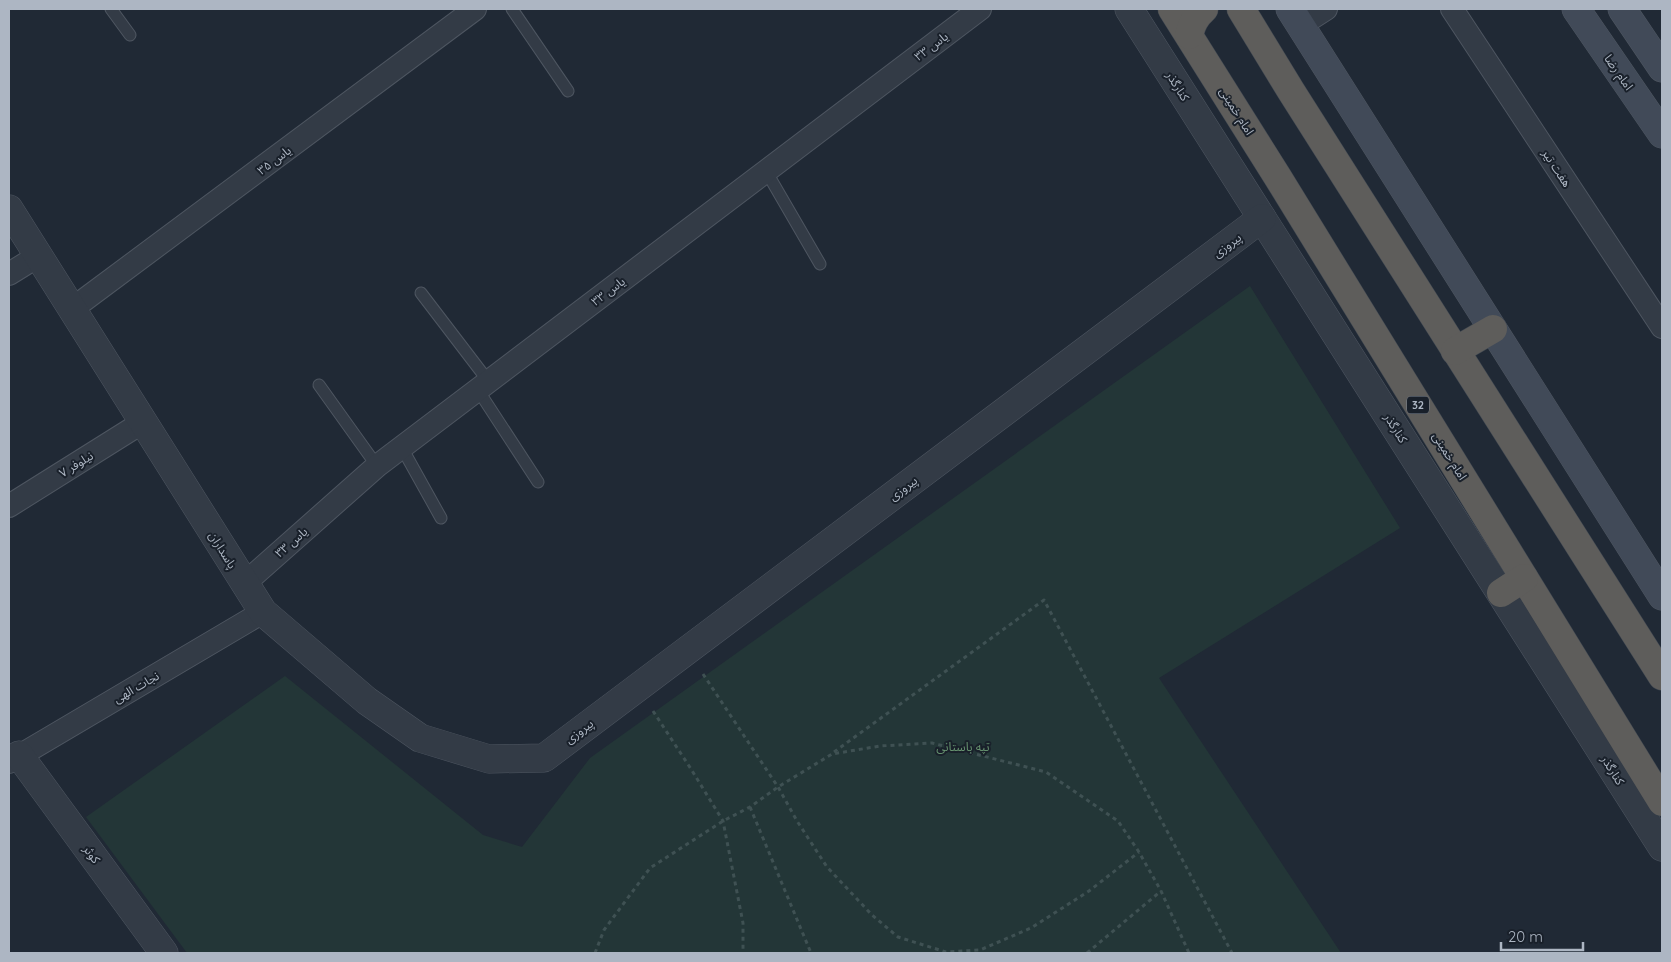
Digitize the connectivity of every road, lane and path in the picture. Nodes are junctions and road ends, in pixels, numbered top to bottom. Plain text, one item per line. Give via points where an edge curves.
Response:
1 (111, 9) edge
2 (475, 9) edge
3 (512, 9) edge
4 (980, 9) edge
5 (1129, 9) edge
6 (1172, 9) edge
7 (1204, 9) edge
8 (1241, 9) edge
9 (1326, 9) edge
10 (1452, 9) edge
11 (1576, 9) edge
12 (1622, 9) edge
13 (1295, 17) edge
14 (1189, 35) junction
15 (130, 36) dead end
16 (1662, 68) edge
17 (568, 91) dead end
18 (1662, 134) edge
19 (766, 171) junction
20 (9, 209) edge
21 (1262, 218) junction
22 (38, 256) junction
23 (820, 264) dead end
24 (9, 274) edge
25 (421, 293) dead end
26 (72, 310) junction
27 (1662, 328) edge
28 (1493, 329) junction
29 (1455, 351) junction
30 (319, 385) dead end
31 (483, 386) junction
32 (143, 422) junction
33 (402, 448) junction
34 (377, 466) junction
35 (538, 482) dead end
36 (9, 506) edge
37 (441, 518) dead end
38 (1524, 578) junction
39 (245, 583) junction
40 (1501, 593) junction
41 (1662, 596) edge
42 (263, 612) junction
43 (687, 650) junction
44 (1662, 676) edge
45 (638, 688) junction
46 (832, 754) junction
47 (544, 758) joint
48 (14, 759) edge
49 (778, 787) junction
50 (1662, 802) edge
51 (750, 807) junction
52 (723, 822) junction
53 (1662, 848) edge
54 (1139, 852) junction
55 (1160, 891) junction
56 (164, 953) edge
57 (595, 953) edge
58 (743, 953) edge
59 (811, 953) edge
60 (1087, 953) edge
61 (1189, 953) edge
62 (1232, 953) edge

1 - 15 lane
2 - 26 street, یاس ۳۵
3 - 17 lane
4 - 19 street, یاس ۳۳
5 - 21 street, کنارگذر
6 - 14 highway, امام خمینی / 32
7 - 14 highway via 1197,15
8 - 29 highway
9 - 13 street
10 - 27 street, هفت تیر
11 - 18 main road, امام رضا
12 - 16 main road
13 - 28 main road
14 - 38 highway, امام خمینی / 32
19 - 23 lane
19 - 31 street, یاس ۳۳
20 - 22 street, پاسداران
21 - 40 street, کنارگذر
21 - 43 street, پیروزی
22 - 24 street
22 - 26 street, پاسداران
25 - 31 lane
26 - 32 street, پاسداران
28 - 29 highway
28 - 41 main road
29 - 44 highway
30 - 34 lane
31 - 33 street, یاس ۳۳
31 - 35 lane
32 - 36 street, نیلوفر ۷
32 - 39 street, پاسداران
33 - 34 street, یاس ۳۳
33 - 37 lane
34 - 39 street, یاس ۳۳
38 - 40 highway
38 - 50 highway, امام خمینی / 32
39 - 42 street, پاسداران
40 - 53 street, کنارگذر
42 - 47 street, پاسداران via 367,701 420,738 488,759
42 - 48 street, نجات الهی
43 - 45 street, پیروزی
43 - 49 path
45 - 47 street, پیروزی
45 - 52 path
46 - 49 path
46 - 54 path via 880,746 932,743 1046,772 1118,821
46 - 62 path via 1044,600
48 - 56 street, کوثر
49 - 51 path
49 - 54 path via 827,867 872,915 898,937 946,952 980,950 1031,928 1089,891
51 - 52 path
51 - 59 path
52 - 57 path via 650,868 604,930
52 - 58 path via 743,923
54 - 55 path
55 - 60 path
55 - 61 path

